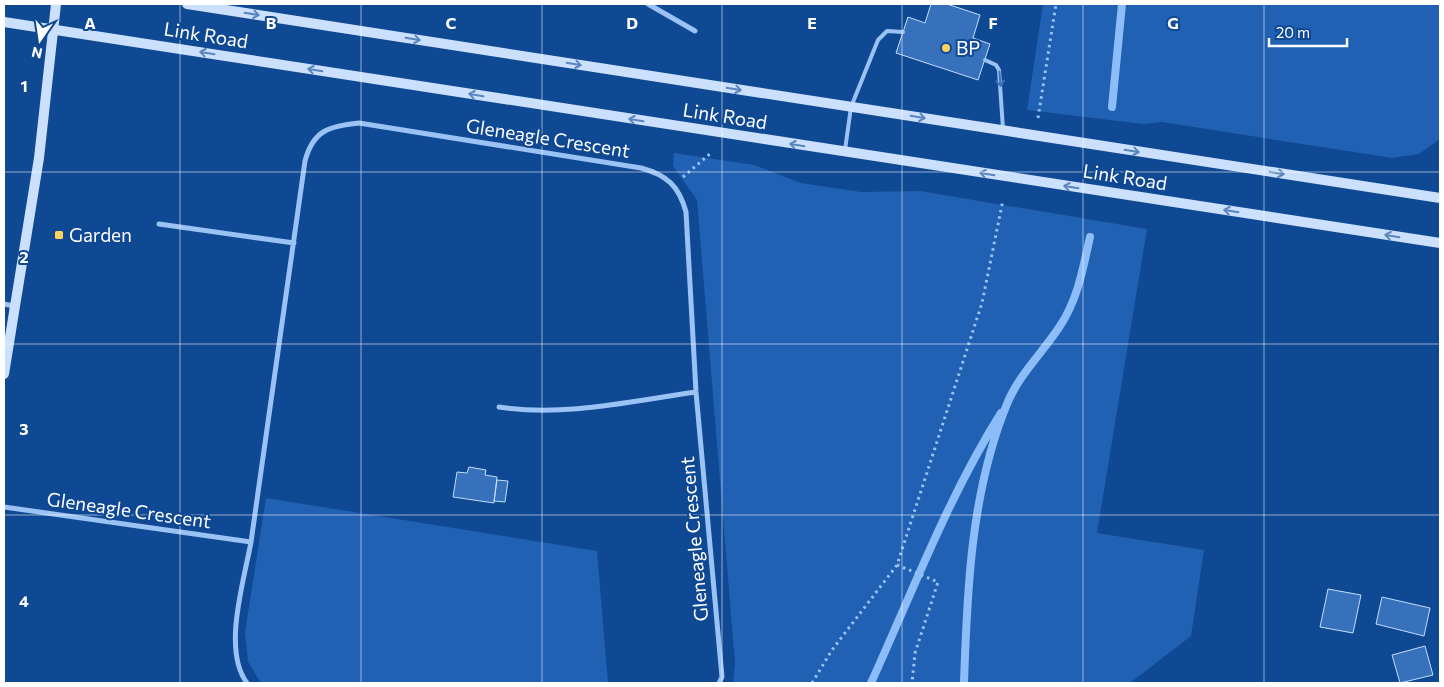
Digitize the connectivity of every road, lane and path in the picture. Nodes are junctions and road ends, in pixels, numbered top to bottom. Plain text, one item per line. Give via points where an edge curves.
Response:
1 (56, 4) edge
2 (187, 4) edge
3 (648, 4) edge
4 (1056, 4) edge
5 (4, 22) edge
6 (52, 29) junction
7 (695, 31) dead end
8 (904, 32) dead end
9 (985, 60) dead end
10 (851, 107) junction
11 (1038, 119) dead end
12 (1003, 130) junction
13 (845, 152) junction
14 (712, 153) dead end
15 (674, 184) junction
16 (1440, 198) edge
17 (1004, 200) dead end
18 (159, 224) dead end
19 (294, 243) junction
20 (1440, 243) edge
21 (9, 305) edge
22 (4, 374) edge
23 (696, 392) junction
24 (499, 407) dead end
25 (4, 507) edge
26 (251, 542) junction
27 (897, 565) junction
28 (247, 683) edge
29 (719, 683) edge
30 (812, 683) edge
31 (912, 683) edge

1 - 6 street
2 -> 10 street, Link Road
3 - 7 street
4 - 11 path
5 - 6 street, Link Road
13 -> 6 street, Link Road
6 - 21 street via 38,158
8 - 10 lane via 887,31 881,36
9 -> 12 lane via 1000,70
10 -> 12 street, Link Road
10 - 13 lane
12 -> 16 street, Link Road
20 -> 13 street, Link Road
14 - 15 path
15 - 19 street, Gleneagle Crescent via 658,172 642,168 358,123 340,125 316,137 309,147
15 - 23 street, Gleneagle Crescent via 686,212
17 - 27 path via 982,303
18 - 19 street
19 - 26 street, Gleneagle Crescent
21 - 22 street
23 - 24 street via 583,408 529,411
23 - 29 street, Gleneagle Crescent via 722,677
25 - 26 street, Gleneagle Crescent
26 - 28 street, Gleneagle Crescent via 234,639 236,660
27 - 30 path via 832,650
27 - 31 path via 938,582 914,653

